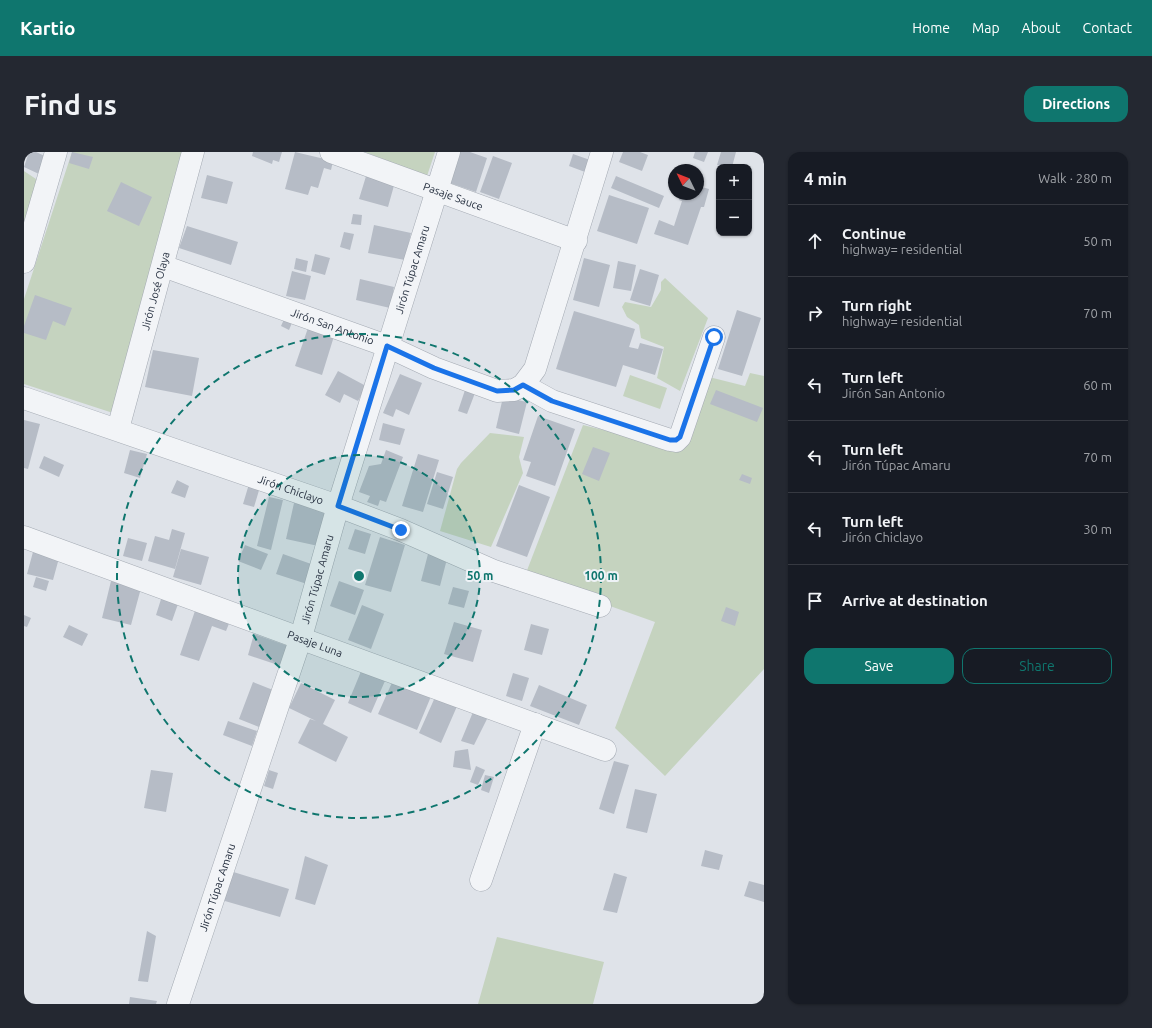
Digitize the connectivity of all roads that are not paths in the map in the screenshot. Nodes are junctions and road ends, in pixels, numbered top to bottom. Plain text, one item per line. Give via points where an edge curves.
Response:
1 (56, 152) edge
2 (193, 152) edge
3 (331, 152) edge
4 (450, 152) edge
5 (602, 152) edge
6 (436, 190) junction
7 (30, 222) edge
8 (576, 241) junction
9 (24, 262) edge
10 (163, 266) junction
11 (714, 337) dead end
12 (387, 346) junction
13 (523, 385) junction
14 (24, 398) edge
15 (118, 430) junction
16 (338, 506) junction
17 (24, 537) edge
18 (600, 606) dead end
19 (301, 637) junction
20 (535, 724) junction
21 (605, 750) dead end
22 (481, 880) dead end
23 (178, 1004) edge

1 - 7 street
2 - 10 street, Jirón José Olaya
3 - 6 street, Pasaje Sauce
4 - 6 street, Jirón Túpac Amaru
5 - 8 street
6 - 8 street, Pasaje Sauce
6 - 12 street, Jirón Túpac Amaru
7 - 9 street
8 - 13 street via 536,369
10 - 12 street, Jirón San Antonio
10 - 15 street, Jirón José Olaya
11 - 13 street via 680,437 676,440 552,401
12 - 13 street, Jirón San Antonio via 434,368 497,391 514,390
12 - 16 street, Jirón Túpac Amaru
14 - 15 street, Jirón Chiclayo
15 - 16 street, Jirón Chiclayo
16 - 18 street, Jirón Chiclayo via 401,530 494,571
16 - 19 street, Jirón Túpac Amaru
17 - 19 street, Pasaje Luna
19 - 20 street, Pasaje Luna
19 - 23 street, Jirón Túpac Amaru
20 - 21 street, Pasaje Luna
20 - 22 street

